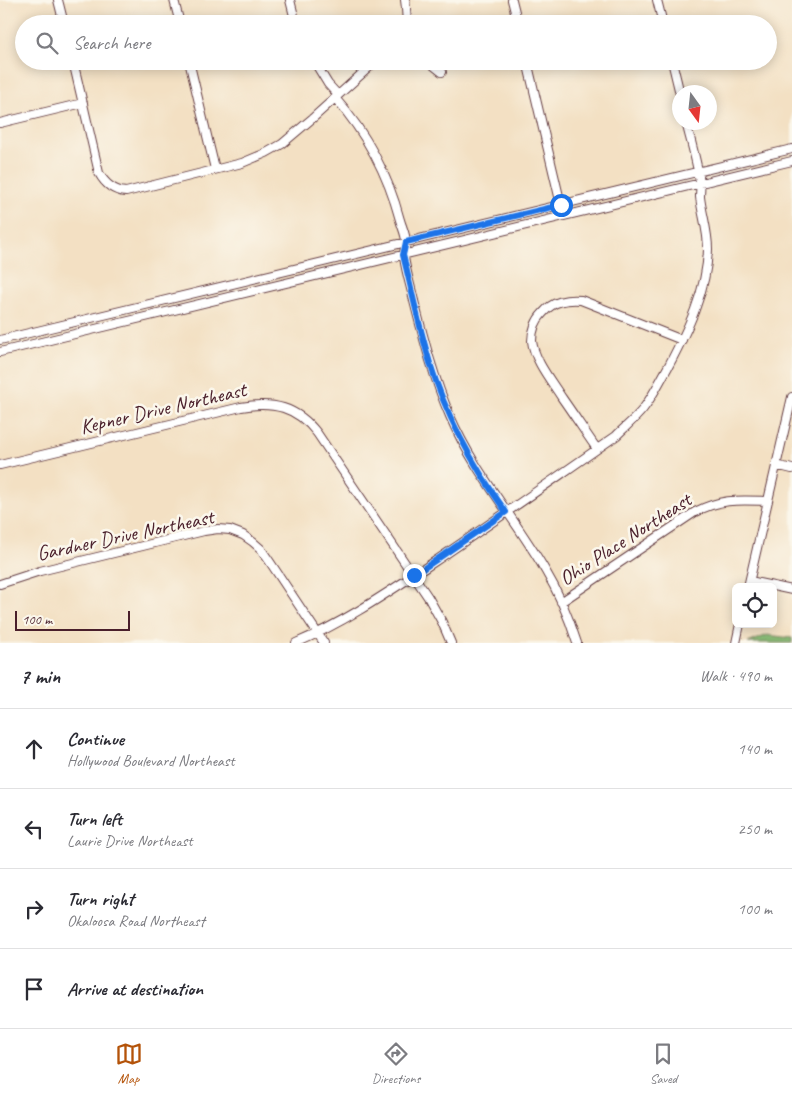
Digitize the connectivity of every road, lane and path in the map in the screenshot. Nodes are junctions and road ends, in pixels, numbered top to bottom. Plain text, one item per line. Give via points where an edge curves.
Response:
1 (58, 0) edge
2 (174, 0) edge
3 (290, 0) edge
4 (405, 0) edge
5 (512, 0) edge
6 (657, 0) edge
7 (62, 15) edge
8 (178, 15) edge
9 (294, 15) edge
10 (407, 15) edge
11 (516, 15) edge
12 (661, 15) edge
13 (75, 70) edge
14 (191, 70) edge
15 (319, 70) edge
16 (366, 70) edge
17 (439, 70) edge
18 (529, 70) edge
19 (674, 70) edge
20 (442, 72) dead end
21 (678, 85) edge
22 (336, 97) junction
23 (83, 103) junction
24 (0, 123) edge
25 (688, 130) edge
26 (792, 149) edge
27 (792, 161) edge
28 (215, 169) junction
29 (698, 172) junction
30 (701, 183) junction
31 (561, 205) junction
32 (564, 216) junction
33 (406, 242) junction
34 (403, 255) junction
35 (244, 281) junction
36 (246, 293) junction
37 (89, 318) junction
38 (92, 330) junction
39 (0, 340) edge
40 (682, 340) junction
41 (0, 352) edge
42 (792, 397) edge
43 (597, 449) junction
44 (0, 465) edge
45 (776, 465) junction
46 (792, 469) edge
47 (768, 501) junction
48 (506, 512) junction
49 (414, 575) junction
50 (749, 583) edge
51 (0, 584) edge
52 (777, 588) edge
53 (792, 590) edge
54 (561, 602) junction
55 (739, 628) edge
56 (318, 634) junction
57 (296, 643) edge
58 (324, 643) edge
59 (451, 643) edge
60 (576, 643) edge
61 (736, 643) edge

1 - 7 street
2 - 8 street
3 - 9 street
4 - 10 street
5 - 11 street
6 - 12 street
13 - 23 street
14 - 28 street
15 - 22 street
16 - 22 street
17 - 20 street
18 - 31 street
19 - 21 street
22 - 28 street via 282,144 254,159
22 - 33 street via 384,172
23 - 24 street
23 - 28 street via 99,173 116,190 126,192
25 - 29 street
26 - 29 street
27 - 30 street
29 - 30 street
29 - 31 street
30 - 32 street
30 - 40 street via 707,262 701,291
31 - 32 street
31 - 33 street
32 - 34 street
33 - 34 street
33 - 35 street
34 - 36 street
34 - 48 street via 440,391 458,433
35 - 36 street
35 - 37 street
36 - 38 street
37 - 38 street
37 - 39 street
38 - 41 street
40 - 43 street via 643,409 616,436
40 - 43 street via 581,300 562,301 549,306 540,315 532,340 535,353
42 - 45 street
43 - 48 street
44 - 49 street, Kepner Drive Northeast via 255,404 279,406 301,416 312,426
45 - 46 street
45 - 47 street
47 - 50 street
47 - 54 street, Ohio Place Northeast via 730,500 706,506
48 - 49 street
48 - 54 street via 546,570
49 - 56 street
49 - 59 street, Kepner Drive Northeast
51 - 56 street, Gardner Drive Northeast via 40,571 204,531 230,530 243,535 261,550
52 - 53 street
54 - 60 street
55 - 61 street
56 - 57 street
56 - 58 street, Gardner Drive Northeast

